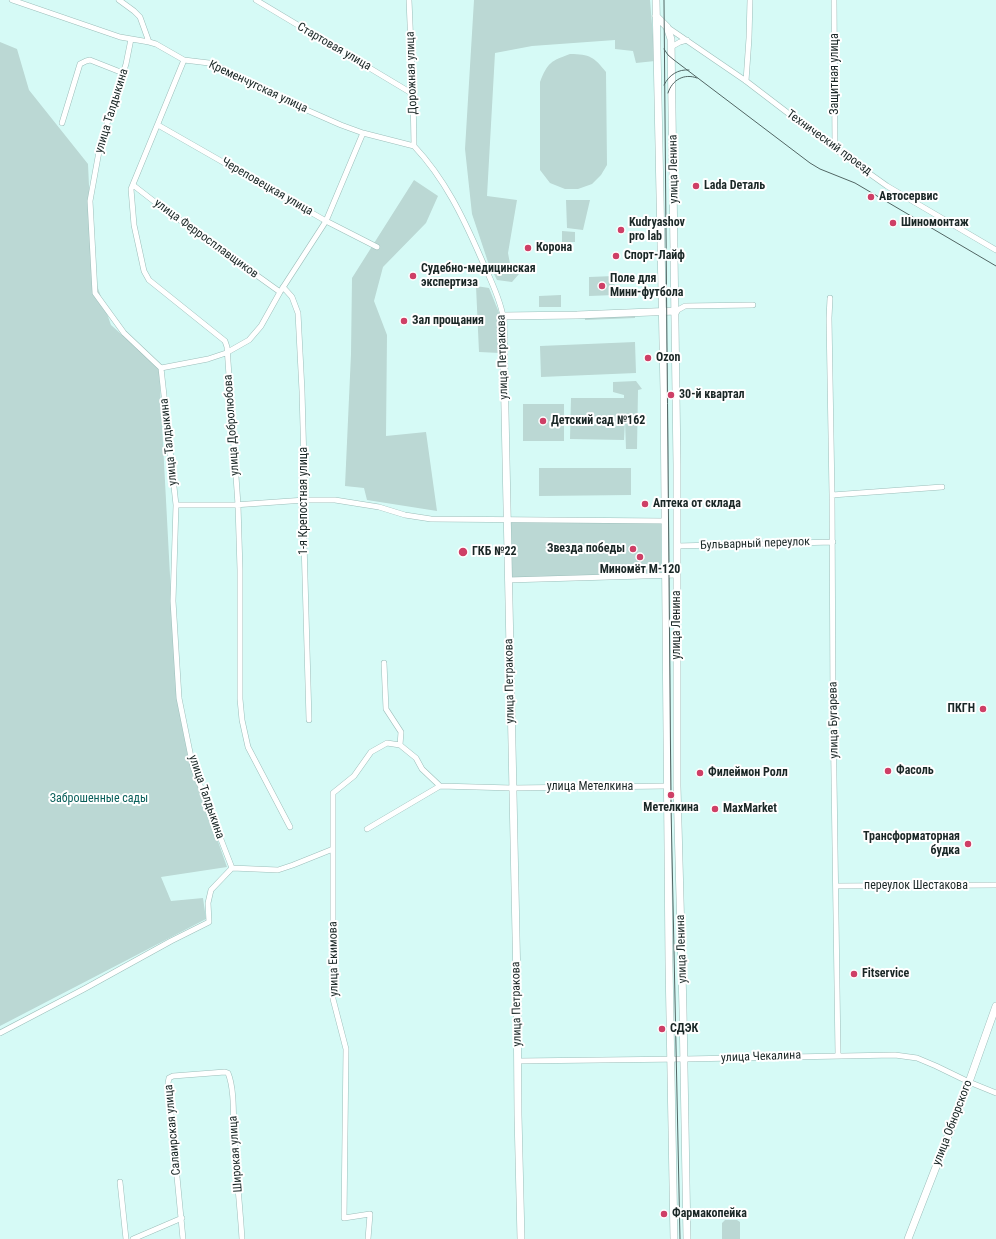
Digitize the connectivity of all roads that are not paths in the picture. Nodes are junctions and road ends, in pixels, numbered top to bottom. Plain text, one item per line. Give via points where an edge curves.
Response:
1 (12, 0) edge
2 (119, 0) edge
3 (256, 0) edge
4 (408, 0) edge
5 (656, 0) edge
6 (750, 0) edge
7 (834, 0) edge
8 (656, 16) junction
9 (668, 27) junction
10 (132, 39) junction
11 (688, 40) junction
12 (149, 42) junction
13 (671, 47) junction
14 (184, 60) junction
15 (123, 74) junction
16 (746, 81) junction
17 (413, 94) junction
18 (62, 123) dead end
19 (158, 125) junction
20 (363, 133) junction
21 (414, 146) junction
22 (835, 149) junction
23 (133, 185) junction
24 (326, 221) junction
25 (377, 247) dead end
26 (996, 250) edge
27 (283, 287) junction
28 (280, 292) junction
29 (830, 298) dead end
30 (753, 305) dead end
31 (676, 311) junction
32 (662, 312) junction
33 (503, 316) junction
34 (226, 353) junction
35 (161, 368) junction
36 (942, 487) dead end
37 (832, 495) junction
38 (305, 500) junction
39 (176, 505) junction
40 (238, 505) junction
41 (507, 520) junction
42 (665, 521) junction
43 (832, 542) junction
44 (677, 546) junction
45 (665, 575) junction
46 (677, 575) junction
47 (508, 580) junction
48 (384, 662) dead end
49 (308, 720) dead end
50 (400, 745) junction
51 (440, 786) junction
52 (667, 786) junction
53 (512, 788) junction
54 (290, 827) dead end
55 (367, 829) dead end
56 (333, 849) junction
57 (232, 868) junction
58 (996, 885) edge
59 (836, 886) junction
60 (996, 1006) edge
61 (0, 1033) edge
62 (838, 1055) junction
63 (684, 1059) junction
64 (518, 1060) junction
65 (671, 1060) junction
66 (225, 1072) joint
67 (969, 1082) junction
68 (996, 1093) edge
69 (120, 1182) dead end
70 (182, 1218) junction
71 (126, 1239) edge
72 (133, 1239) edge
73 (183, 1239) edge
74 (242, 1239) edge
75 (368, 1239) edge
76 (521, 1239) edge
77 (674, 1239) edge
78 (687, 1239) edge
79 (908, 1239) edge

1 - 10 street, Кременчугская улица
2 - 12 street via 140,17
3 - 17 street, Стартовая улица
4 - 17 street, Дорожная улица
5 - 8 main road, улица Ленина
6 - 16 street
7 - 22 street, Защитная улица
8 - 9 main road
8 - 32 main road, улица Ленина
9 - 11 street, Технический проезд
9 - 13 main road, улица Ленина
10 - 12 street, Кременчугская улица
10 - 15 street, улица Талдыкина
11 - 13 street
11 - 16 street, Технический проезд
12 - 14 street, Кременчугская улица
13 - 31 main road, улица Ленина
14 - 19 street, улица Добролюбова
14 - 20 street, Кременчугская улица via 209,62 290,104
15 - 18 street via 90,60 80,64
15 - 35 street, улица Талдыкина via 100,146 90,201 95,293 124,333
16 - 22 street, Технический проезд
17 - 21 street, Дорожная улица
19 - 23 street, улица Добролюбова
19 - 24 street, Череповецкая улица
20 - 21 street, Кременчугская улица
20 - 24 street
21 - 33 street, улица Петракова via 450,193 488,274
22 - 26 street, Технический проезд via 887,186
23 - 28 street, улица Ферросплавщиков
23 - 34 street, улица Добролюбова via 131,189 134,225 144,271 149,280 225,342
24 - 25 street, Череповецкая улица
24 - 27 street
27 - 28 street
27 - 38 street, 1-я Крепостная улица via 292,297 298,313
28 - 34 street via 257,331 249,340
29 - 37 street, улица Бугарева
30 - 31 street via 685,306
31 - 32 main road
31 - 44 main road, улица Ленина
32 - 33 main road
32 - 42 main road, улица Ленина
33 - 41 main road, улица Петракова
34 - 35 street
34 - 40 street, улица Добролюбова
35 - 39 street, улица Талдыкина
36 - 37 street
37 - 43 street, улица Бугарева
38 - 40 street
38 - 41 street via 335,500 431,519
38 - 49 street, 1-я Крепостная улица via 303,506
39 - 40 street
39 - 57 street, улица Талдыкина via 173,601 179,698 193,766
40 - 54 street, улица Добролюбова via 242,720 248,747
41 - 42 street
41 - 47 main road, улица Петракова
42 - 45 main road, улица Ленина
43 - 44 street, Бульварный переулок
43 - 59 street, улица Бугарева
44 - 46 main road, улица Ленина
45 - 46 street
45 - 47 street
45 - 52 main road, улица Ленина
46 - 63 main road, улица Ленина via 677,786
47 - 53 main road, улица Петракова
48 - 50 street via 386,710 401,732
50 - 51 street via 416,758 422,770
50 - 56 street, улица Екимова via 387,743 371,752 354,776 333,793
51 - 53 street, улица Метелкина
51 - 55 street
52 - 53 street, улица Метелкина
52 - 65 main road, улица Ленина
53 - 64 main road, улица Петракова
56 - 57 street via 278,870
56 - 75 street, улица Екимова via 333,999 346,1049 344,1218 370,1214
57 - 61 street via 211,890 208,904 209,922
58 - 59 street, переулок Шестакова
59 - 62 street, улица Бугарева
60 - 67 main road, улица Обнорского
62 - 63 street, улица Чекалина
62 - 67 street, улица Чекалина via 895,1054 917,1058
63 - 65 street, улица Чекалина
63 - 78 main road, улица Ленина
64 - 65 street, улица Чекалина
64 - 76 main road, улица Петракова
65 - 77 main road, улица Ленина
66 - 70 street, Салаирская улица via 169,1078
66 - 74 street, Широкая улица via 230,1077 232,1092
67 - 68 street, улица Чекалина
67 - 79 main road, улица Обнорского
69 - 71 street
70 - 72 street
70 - 73 street, Салаирская улица

